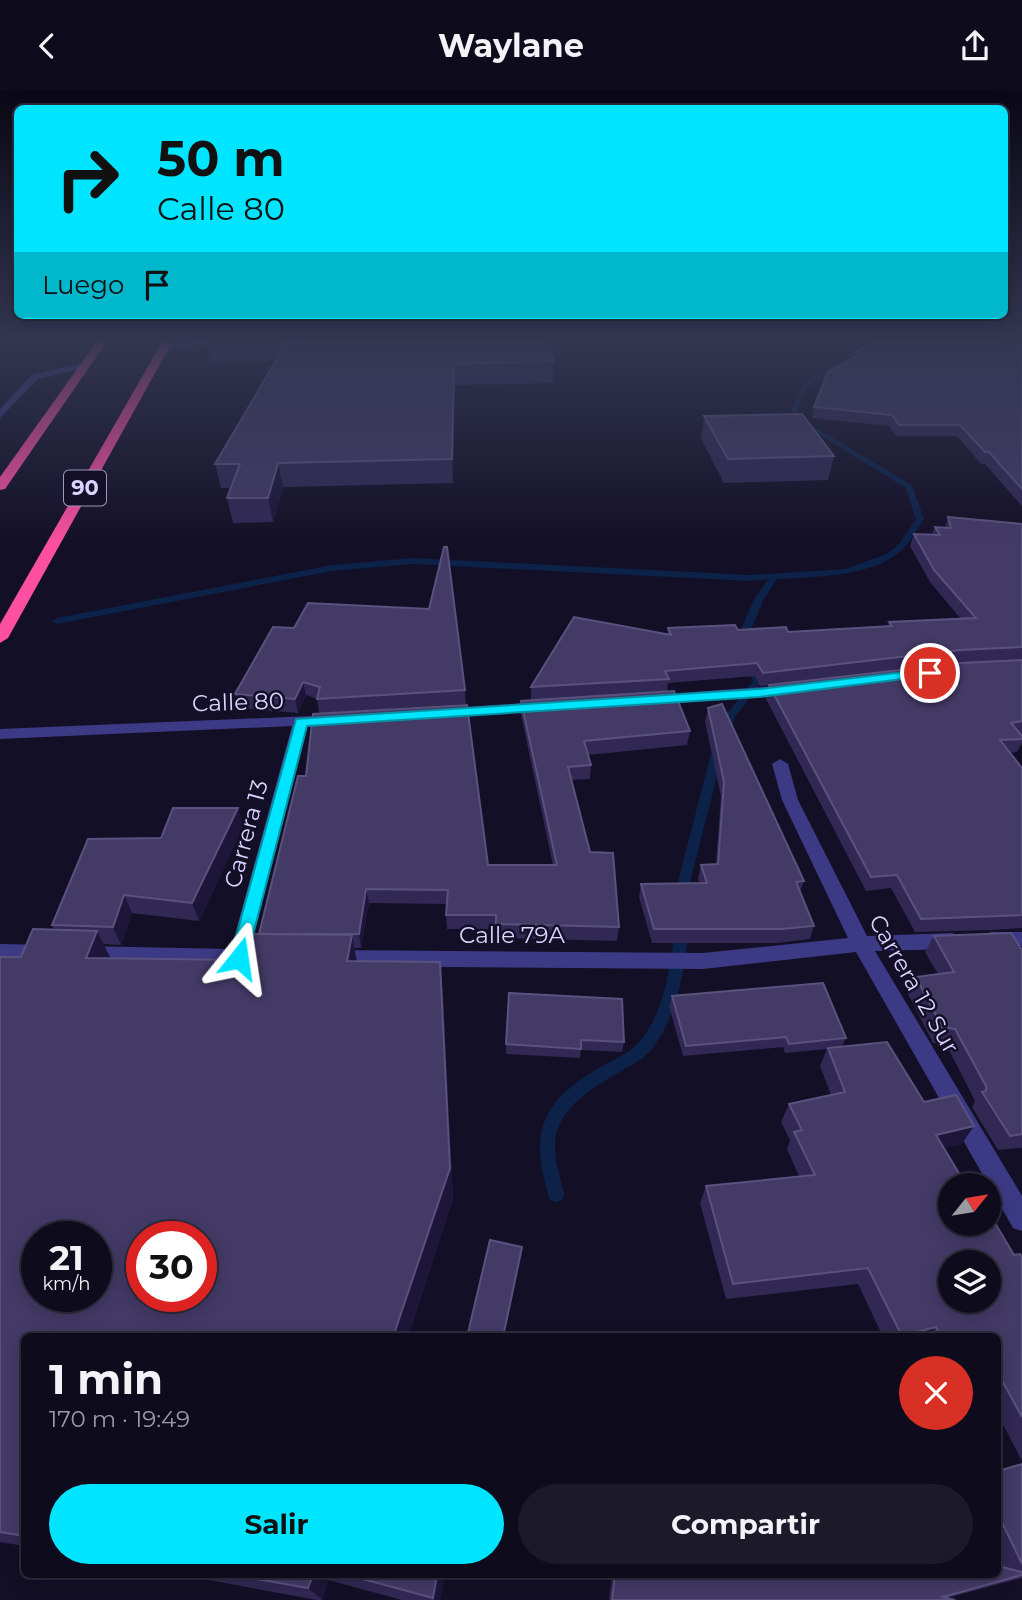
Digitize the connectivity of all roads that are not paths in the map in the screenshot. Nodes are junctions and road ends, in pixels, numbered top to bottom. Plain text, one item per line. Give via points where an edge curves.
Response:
1 (56, 407) edge
2 (130, 407) edge
3 (0, 486) edge
4 (0, 638) edge
5 (804, 688) edge
6 (636, 701) edge
7 (566, 705) edge
8 (426, 714) edge
9 (357, 719) edge
10 (301, 722) junction
11 (0, 734) edge
12 (780, 764) dead end
13 (1022, 939) edge
14 (861, 944) junction
15 (0, 953) edge
16 (239, 958) junction
17 (280, 958) edge
18 (308, 958) edge
19 (1022, 1219) edge

1 - 3 highway
2 - 4 highway, 90
5 - 6 street
7 - 8 street
9 - 10 street, Calle 80
10 - 11 street, Calle 80
10 - 16 street, Carrera 13
12 - 14 street, Carrera 12 Sur via 790,800
13 - 14 street, Calle 79A
14 - 18 street, Calle 79A via 703,961
14 - 19 street, Carrera 12 Sur
15 - 16 street
16 - 17 street

